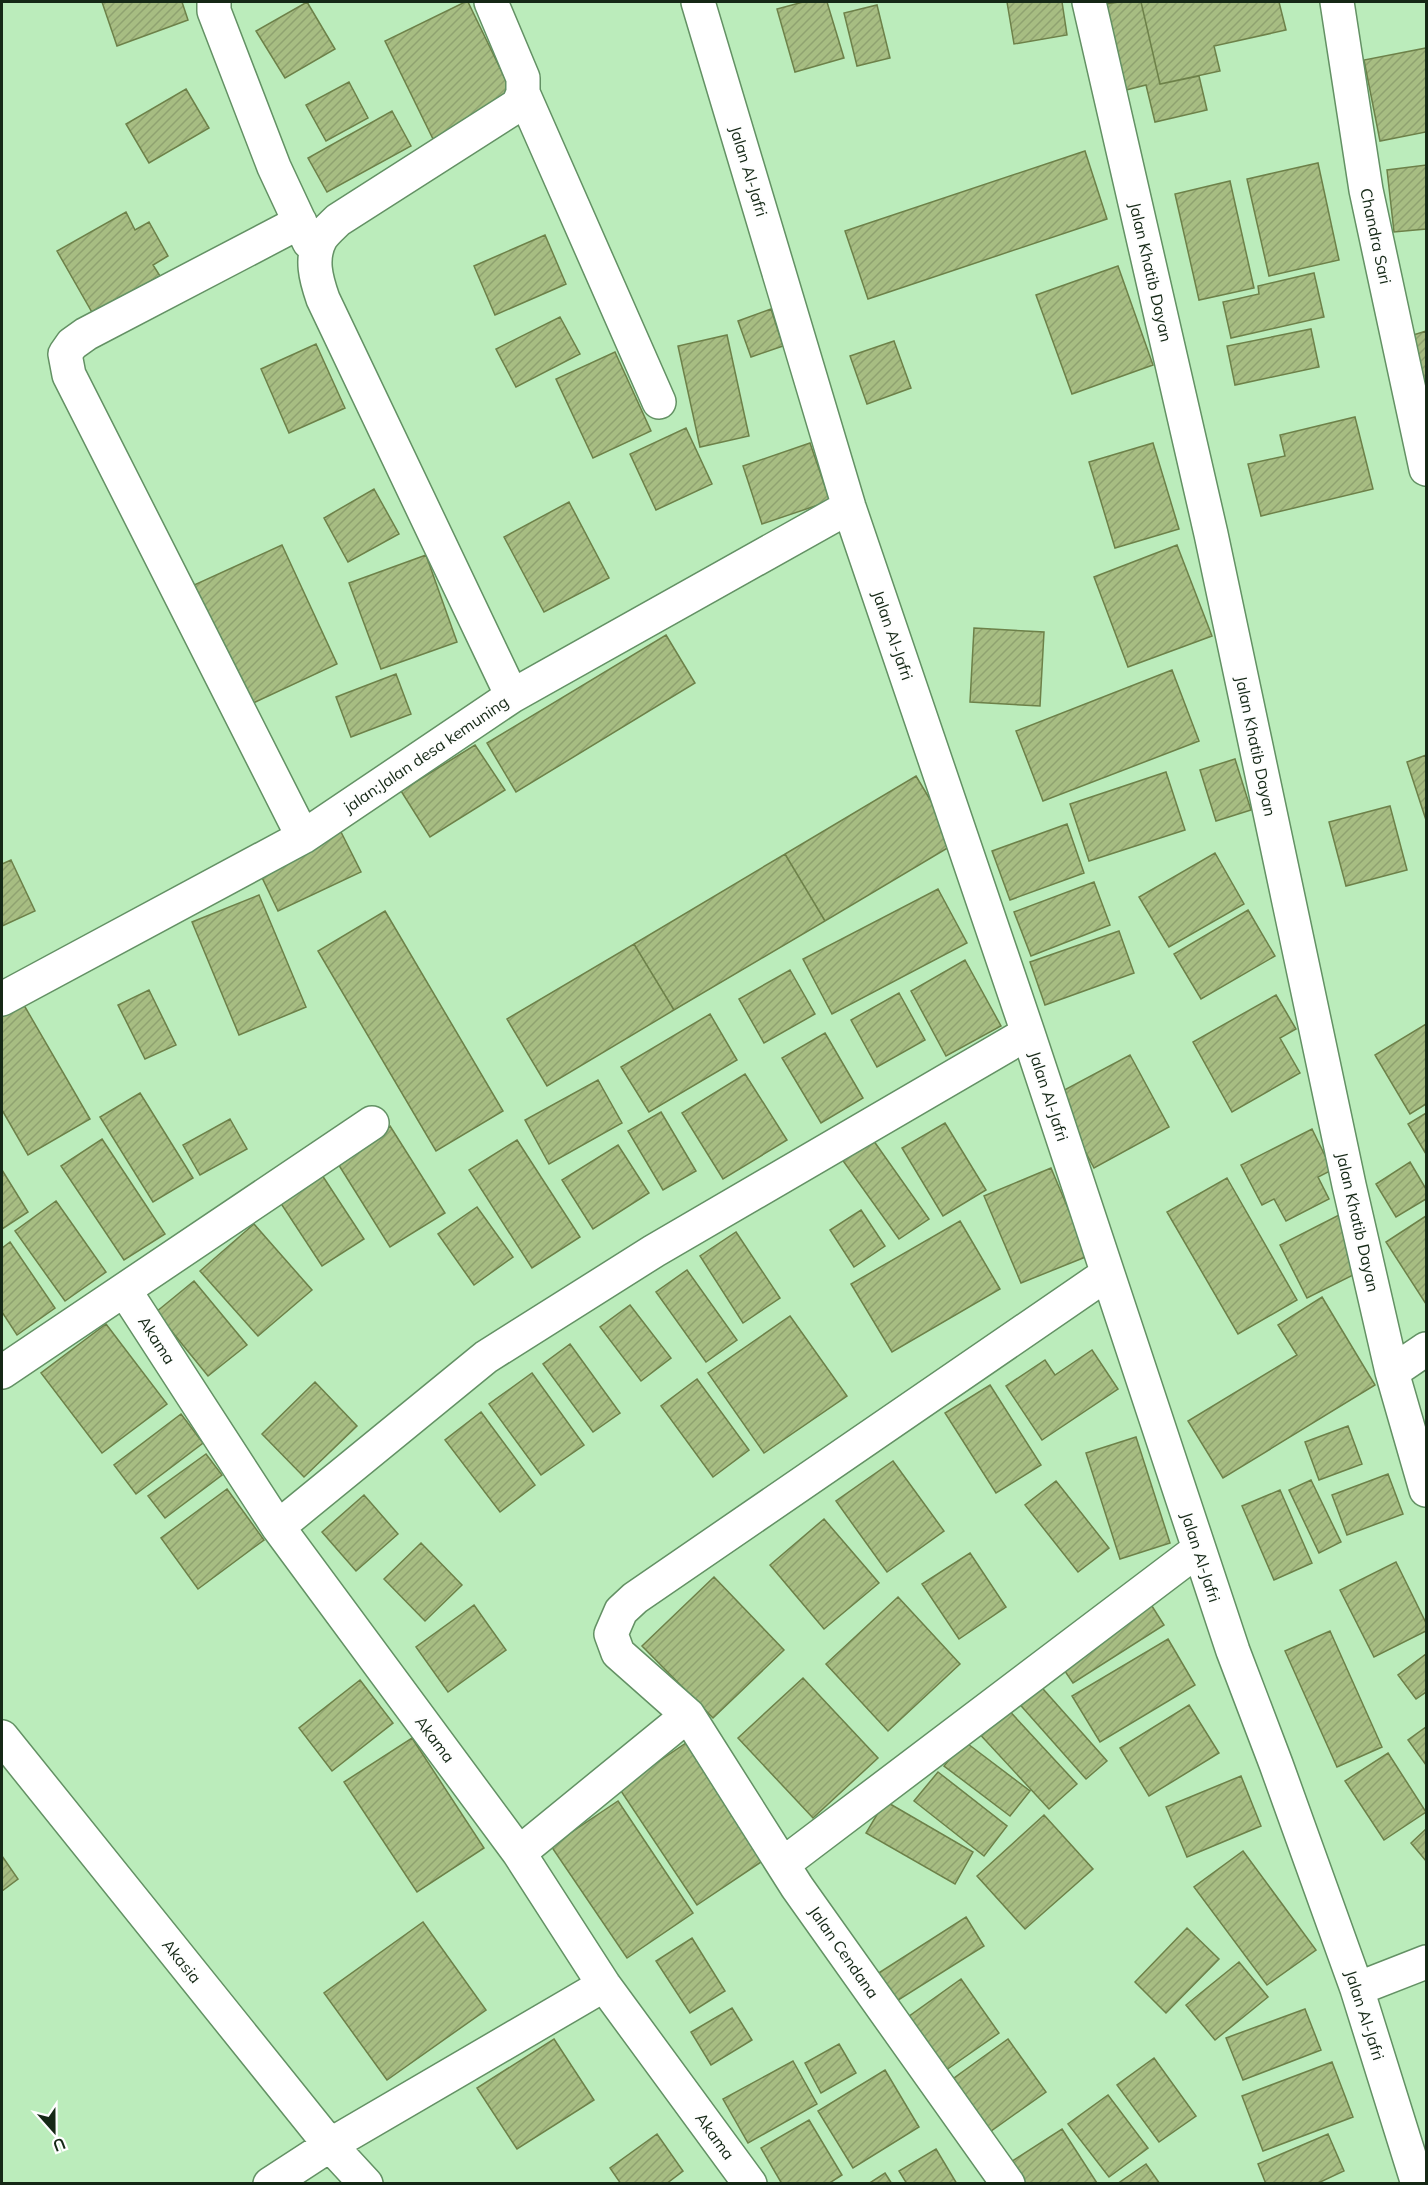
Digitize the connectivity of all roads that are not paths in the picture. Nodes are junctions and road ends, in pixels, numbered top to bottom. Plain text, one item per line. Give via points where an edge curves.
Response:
1 (214, 2) edge
2 (491, 2) edge
3 (698, 2) edge
4 (1089, 2) edge
5 (1337, 2) edge
6 (523, 93) junction
7 (300, 222) junction
8 (315, 255) junction
9 (659, 402) dead end
10 (1426, 469) edge
11 (849, 507) junction
12 (512, 696) junction
13 (303, 837) junction
14 (2, 999) edge
15 (1028, 1033) junction
16 (372, 1123) dead end
17 (1107, 1274) junction
18 (126, 1291) junction
19 (1426, 1349) edge
20 (2, 1372) edge
21 (1392, 1372) junction
22 (1426, 1490) edge
23 (278, 1527) junction
24 (1199, 1549) junction
25 (688, 1714) junction
26 (2, 1737) edge
27 (519, 1853) junction
28 (783, 1864) junction
29 (1426, 1962) edge
30 (604, 1985) junction
31 (1357, 1989) junction
32 (330, 2145) junction
33 (270, 2184) edge
34 (366, 2184) edge
35 (750, 2184) edge
36 (1008, 2184) edge
37 (1418, 2184) edge

1 - 7 street via 214,11 274,167
2 - 6 street via 523,78
3 - 11 street, Jalan Al-Jafri
4 - 21 street, Jalan Khatib Dayan via 1208,523
5 - 10 street, Chandra Sari via 1366,190
6 - 8 street via 518,105 338,220 321,237
6 - 9 street
7 - 8 street
7 - 13 street via 86,334 65,354 69,375
8 - 12 street via 315,277 323,299
11 - 12 street, jalan;Jalan desa kemuning
11 - 15 street, Jalan Al-Jafri
12 - 13 street, jalan;Jalan desa kemuning
13 - 14 street, jalan;Jalan desa kemuning
15 - 17 street, Jalan Al-Jafri
15 - 23 street via 654,1251 486,1357
16 - 18 street
17 - 24 street, Jalan Al-Jafri
17 - 25 street, Jalan Cendana via 621,1611 610,1634 618,1653
18 - 20 street
18 - 23 street, Akama
19 - 21 street
21 - 22 street, Jalan Khatib Dayan
23 - 27 street, Akama
24 - 28 street
24 - 31 street, Jalan Al-Jafri
25 - 27 street
25 - 28 street, Jalan Cendana
26 - 32 street, Akasia
27 - 30 street, Akama
28 - 36 street, Jalan Cendana
29 - 31 street
30 - 32 street
30 - 35 street, Akama
31 - 37 street, Jalan Al-Jafri
32 - 33 street
32 - 34 street, Akasia

